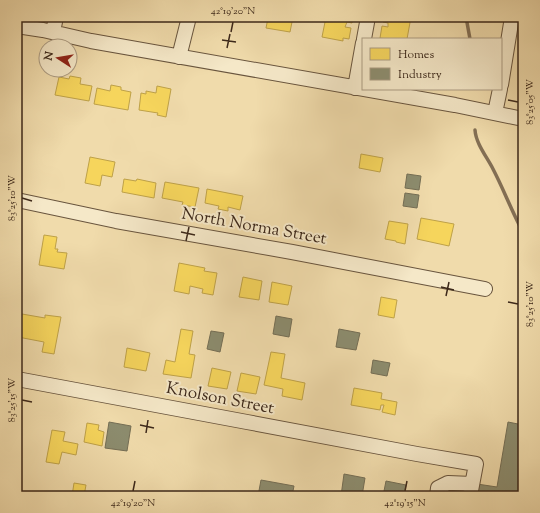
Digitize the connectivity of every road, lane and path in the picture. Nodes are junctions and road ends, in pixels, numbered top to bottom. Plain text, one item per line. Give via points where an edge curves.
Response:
1 (56, 17) edge
2 (189, 17) edge
3 (368, 17) edge
4 (512, 17) edge
5 (35, 23) edge
6 (17, 26) edge
7 (53, 32) junction
8 (364, 38) edge
9 (362, 48) edge
10 (179, 57) junction
11 (502, 79) edge
12 (355, 88) junction
13 (362, 89) edge
14 (366, 90) edge
15 (500, 90) edge
16 (495, 113) junction
17 (523, 119) edge
18 (17, 200) edge
19 (485, 289) dead end
20 (17, 379) edge
21 (471, 490) edge
22 (436, 496) edge

1 - 7 street
2 - 10 street
3 - 8 street
4 - 11 street
5 - 6 street
5 - 7 street
7 - 10 street
9 - 12 street
10 - 12 street
12 - 13 street
14 - 16 street
15 - 16 street
16 - 17 street
18 - 19 street, North Norma Street via 116,221
20 - 21 street, Knolson Street via 476,464
21 - 22 street via 448,483 438,488

